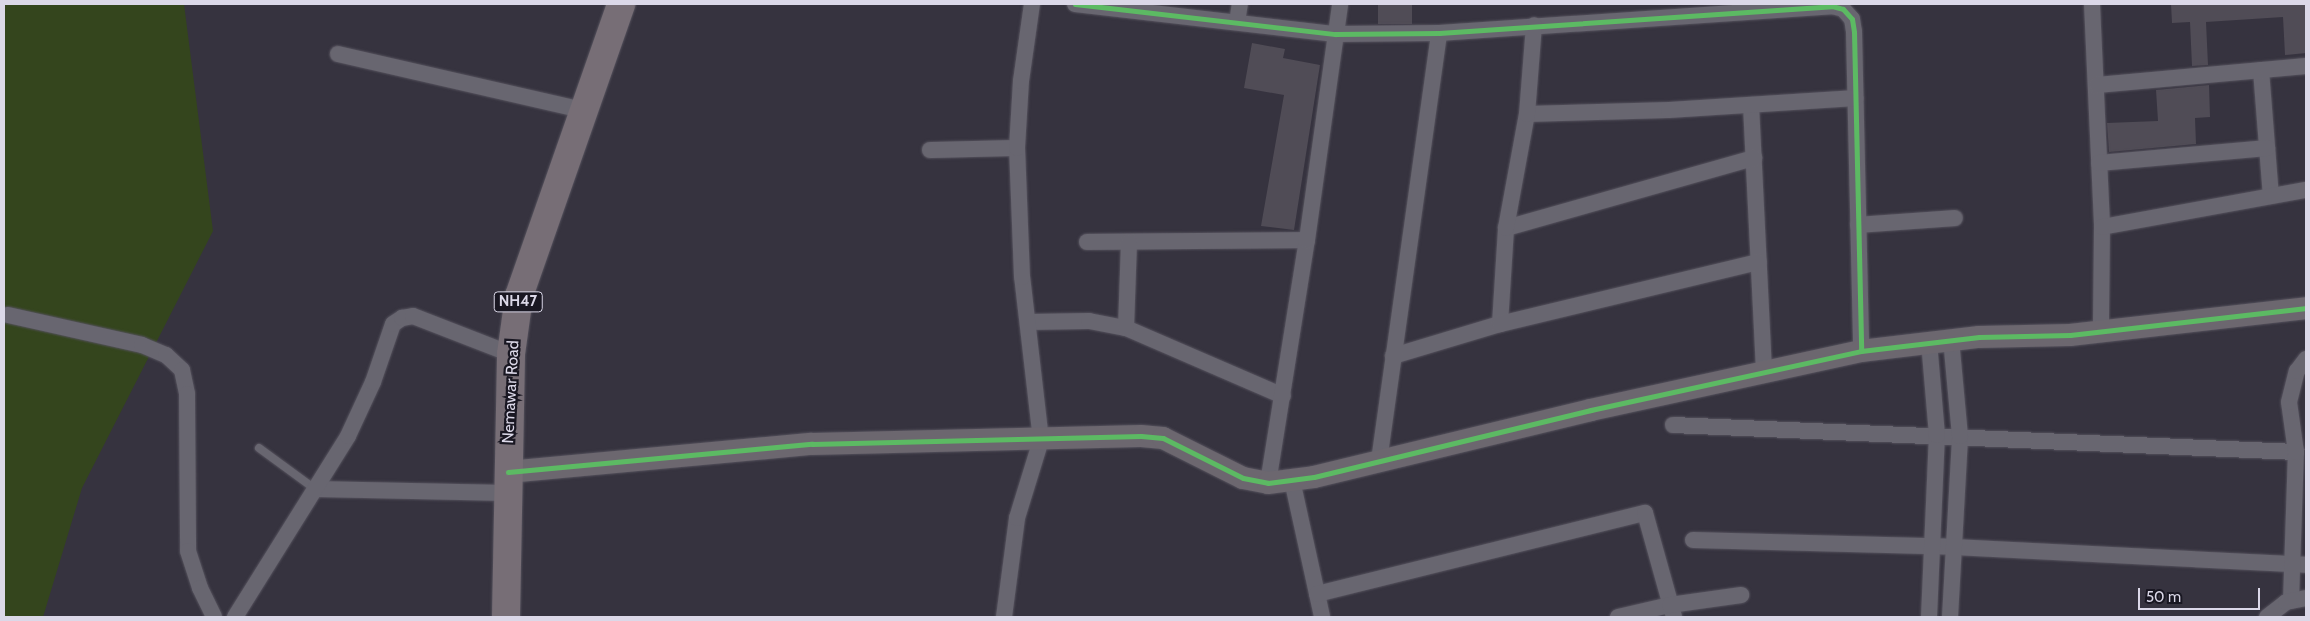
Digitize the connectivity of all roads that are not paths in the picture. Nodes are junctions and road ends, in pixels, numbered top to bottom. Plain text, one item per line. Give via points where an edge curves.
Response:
1 (621, 4) edge
2 (1032, 4) edge
3 (1075, 4) edge
4 (1240, 4) edge
5 (1340, 4) edge
6 (2092, 4) edge
7 (1237, 22) junction
8 (1534, 25) junction
9 (1439, 32) junction
10 (1335, 34) junction
11 (338, 54) dead end
12 (2306, 66) edge
13 (2261, 70) junction
14 (2097, 85) junction
15 (1856, 98) junction
16 (1751, 105) junction
17 (582, 110) junction
18 (1527, 114) junction
19 (1018, 148) junction
20 (2267, 148) junction
21 (930, 150) dead end
22 (1754, 158) junction
23 (2099, 163) junction
24 (2306, 190) edge
25 (2271, 196) junction
26 (1955, 218) dead end
27 (1858, 225) junction
28 (2102, 227) junction
29 (1506, 228) junction
30 (1307, 240) junction
31 (1087, 242) dead end
32 (1129, 242) junction
33 (1759, 262) junction
34 (2306, 308) edge
35 (8, 315) dead end
36 (1028, 322) junction
37 (1500, 324) junction
38 (1126, 328) junction
39 (2101, 332) junction
40 (1940, 340) junction
41 (1861, 350) junction
42 (511, 354) junction
43 (1393, 356) junction
44 (2306, 359) edge
45 (1764, 372) junction
46 (1283, 396) junction
47 (1673, 425) dead end
48 (1937, 435) junction
49 (1960, 436) junction
50 (1041, 440) junction
51 (258, 448) dead end
52 (2296, 452) junction
53 (1379, 461) junction
54 (1292, 480) junction
55 (508, 482) junction
56 (1268, 483) junction
57 (315, 488) junction
58 (1693, 540) dead end
59 (1932, 546) junction
60 (1954, 547) junction
61 (2299, 565) edge
62 (1317, 594) junction
63 (1740, 595) dead end
64 (2298, 600) edge
65 (1672, 611) edge
66 (214, 617) edge
67 (235, 617) edge
68 (506, 617) edge
69 (1004, 617) edge
70 (1321, 617) edge
71 (1618, 617) edge
72 (1929, 617) edge
73 (1950, 617) edge
74 (2267, 617) edge

1 - 17 highway, Nemawar Road / NH47
2 - 19 street via 1021,81
3 - 7 street
4 - 7 street
5 - 10 street
6 - 14 street
7 - 10 street
8 - 9 street
8 - 15 street via 1832,6 1843,9 1852,19
8 - 18 street
9 - 10 street
9 - 43 street
10 - 30 street
11 - 17 street
12 - 13 street
13 - 14 street
13 - 20 street
14 - 23 street
15 - 16 street
15 - 27 street
16 - 18 street
16 - 22 street
17 - 42 highway, Nemawar Road / NH47 via 519,296
18 - 29 street
19 - 21 street
19 - 36 street via 1022,277
20 - 23 street
20 - 25 street
22 - 29 street
22 - 33 street
23 - 28 street
24 - 25 street
25 - 28 street
26 - 27 street
27 - 41 street
28 - 39 street
29 - 37 street
30 - 32 street
30 - 46 street
31 - 32 street
32 - 38 street
33 - 37 street
33 - 45 street
34 - 39 street
35 - 66 street via 142,345 166,355 182,370 188,394 188,551
36 - 38 street via 1089,321
36 - 50 street
37 - 43 street
38 - 46 street
39 - 40 street
40 - 41 street
40 - 48 street
40 - 49 street
41 - 45 street
42 - 55 highway, Nemawar Road / NH47
42 - 57 street via 414,316 393,324 373,382 348,436
43 - 53 street
44 - 52 street via 2297,371 2289,402
45 - 53 street
46 - 56 street
47 - 48 street
48 - 49 street
48 - 59 street
49 - 52 street
49 - 60 street
50 - 55 street via 812,444
50 - 56 street via 1163,438 1243,478
50 - 69 street via 1017,518
51 - 57 lane
52 - 61 street
53 - 54 street
54 - 56 street
54 - 62 street
55 - 57 street
55 - 68 highway, Nemawar Road / NH47
57 - 67 street
58 - 59 street
59 - 60 street
59 - 72 street
60 - 61 street
60 - 73 street
61 - 64 street
62 - 65 street via 1645,512
62 - 70 street
63 - 65 street
64 - 74 street via 2277,607
65 - 71 street

